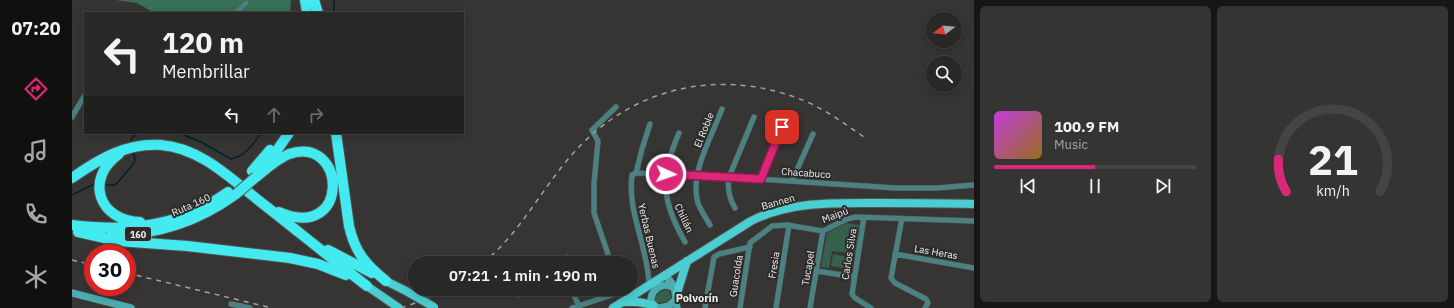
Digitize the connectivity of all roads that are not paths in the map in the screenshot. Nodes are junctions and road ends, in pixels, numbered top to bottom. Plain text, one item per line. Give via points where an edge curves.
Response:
1 (305, 0) edge
2 (313, 0) edge
3 (246, 3) dead end
4 (237, 12) edge
5 (307, 12) edge
6 (314, 12) edge
7 (318, 12) edge
8 (84, 98) edge
9 (616, 108) dead end
10 (722, 109) dead end
11 (754, 116) dead end
12 (72, 117) edge
13 (650, 124) dead end
14 (782, 127) dead end
15 (680, 132) dead end
16 (280, 134) edge
17 (288, 134) edge
18 (336, 134) edge
19 (813, 134) dead end
20 (132, 148) junction
21 (636, 173) junction
22 (254, 174) junction
23 (666, 174) junction
24 (696, 175) junction
25 (728, 177) junction
26 (72, 178) edge
27 (761, 179) junction
28 (792, 181) junction
29 (974, 185) edge
30 (234, 192) junction
31 (974, 204) edge
32 (266, 207) junction
33 (735, 208) dead end
34 (864, 217) junction
35 (902, 218) junction
36 (168, 221) junction
37 (974, 221) edge
38 (710, 225) dead end
39 (789, 225) junction
40 (74, 229) edge
41 (824, 230) junction
42 (301, 234) junction
43 (686, 242) dead end
44 (750, 247) junction
45 (895, 254) junction
46 (609, 256) edge
47 (687, 261) junction
48 (974, 268) edge
49 (817, 271) junction
50 (664, 275) junction
51 (854, 277) junction
52 (386, 280) junction
53 (649, 284) junction
54 (367, 286) junction
55 (72, 293) edge
56 (675, 294) junction
57 (574, 296) edge
58 (606, 296) edge
59 (621, 296) edge
60 (622, 302) junction
61 (231, 304) dead end
62 (655, 305) edge
63 (396, 306) edge
64 (579, 306) junction
65 (434, 307) edge
66 (131, 308) edge
67 (250, 308) edge
68 (572, 308) edge
69 (612, 308) edge
70 (677, 308) edge
71 (705, 308) edge
72 (740, 308) edge
73 (776, 308) edge
74 (810, 308) edge
75 (870, 308) edge
76 (926, 308) edge

1 - 5 highway
2 - 6 highway
2 - 7 highway
3 - 4 street
8 - 12 street
9 - 46 street via 592,130 598,141 594,213
10 - 24 street, El Roble
11 - 25 street
13 - 21 street, Yerbas Buenas
14 - 27 street
15 - 23 street, Chillán via 670,155
16 - 22 highway, Ruta 160 / 160
17 - 22 highway, Ruta 160 / 160 via 272,159
18 - 52 highway via 352,239 363,260
19 - 28 street
20 - 26 highway via 109,155
20 - 32 highway via 162,145 191,153 217,168
20 - 36 highway via 116,157 105,169 100,183 102,200 112,213 125,220
21 - 23 street, Chacabuco
21 - 53 street, Yerbas Buenas via 631,177 632,200
22 - 30 highway, Ruta 160 / 160
22 - 32 highway via 290,154 299,152 318,157 326,164 332,175 332,197 316,215 297,218
23 - 24 street, Chacabuco
23 - 43 street, Chillán via 668,206
24 - 25 street, Chacabuco
24 - 38 street, El Roble via 697,199
25 - 27 street, Chacabuco
25 - 33 street via 728,192
27 - 28 street, Chacabuco
28 - 29 street, Chacabuco via 896,188
30 - 36 highway, Ruta 160 / 160
30 - 40 highway, Ruta 160 / 160 via 210,211 165,229 122,235
31 - 47 main road, Bannen via 829,203 791,207 751,222
32 - 42 highway
34 - 35 street, Maipú
34 - 41 street, Maipú via 849,218
34 - 51 street, Carlos Silva
35 - 37 street, Maipú
35 - 45 street
36 - 40 highway, Ruta 160 / 160 via 124,228
39 - 41 street, Maipú
39 - 44 street, Maipú via 770,227 751,241
39 - 73 street, Fresia
40 - 54 highway via 118,241 188,246 299,260 331,269
41 - 49 street, Tucapel
42 - 52 highway
42 - 54 highway
44 - 71 street via 719,254 714,258
44 - 72 street, Guacolda
45 - 48 street, Las Heras
45 - 76 street via 892,279 926,299
47 - 50 main road, Bannen
47 - 56 main road
49 - 51 street
49 - 74 street, Tucapel
50 - 53 main road, Bannen
50 - 56 main road via 671,281
51 - 75 street, Carlos Silva via 852,295
52 - 65 main road, bridge
53 - 60 main road, Bannen
53 - 62 main road
54 - 63 main road
55 - 66 main road
56 - 62 main road via 669,306
56 - 62 main road via 669,285 663,285 654,291
56 - 70 main road
57 - 64 street
58 - 64 street
59 - 60 street
60 - 62 main road
60 - 69 main road, Bannen
61 - 67 street
64 - 68 street

